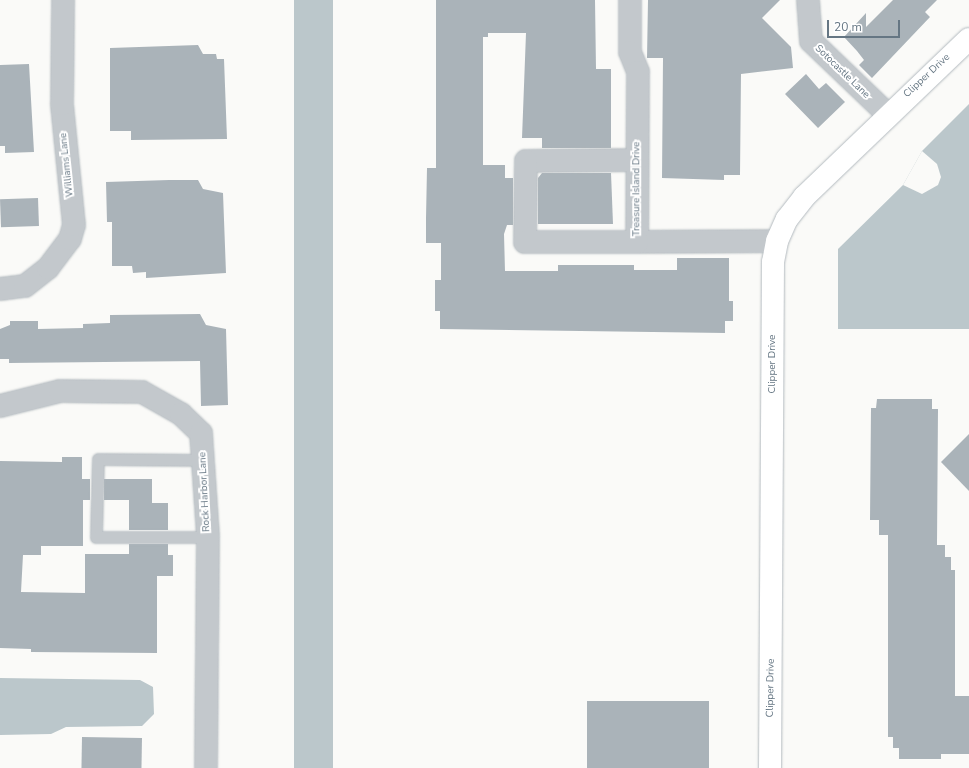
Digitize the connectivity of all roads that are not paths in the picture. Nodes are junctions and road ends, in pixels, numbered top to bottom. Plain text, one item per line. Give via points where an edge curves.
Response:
1 (63, 0) edge
2 (630, 0) edge
3 (808, 0) edge
4 (969, 39) edge
5 (887, 114) junction
6 (637, 160) junction
7 (776, 241) junction
8 (637, 242) junction
9 (0, 289) edge
10 (0, 406) edge
11 (205, 460) junction
12 (208, 537) junction
13 (206, 768) edge
14 (770, 768) edge

1 - 9 street, Williams Lane via 62,104 74,225 70,239 48,268 25,286
2 - 6 street, Treasure Island Drive via 630,52 638,72
3 - 5 street, Sotocastle Lane via 811,41
4 - 5 street, Clipper Drive
5 - 7 street, Clipper Drive via 804,197 787,219
6 - 8 street, Treasure Island Drive
6 - 8 street via 526,160 525,242
7 - 8 street, Treasure Island Drive
7 - 14 street, Clipper Drive via 773,268
10 - 11 street, Rock Harbor Lane via 60,390 142,392 181,414 200,433
11 - 12 street, Rock Harbor Lane
11 - 12 lane via 98,459 96,537
12 - 13 street, Rock Harbor Lane

